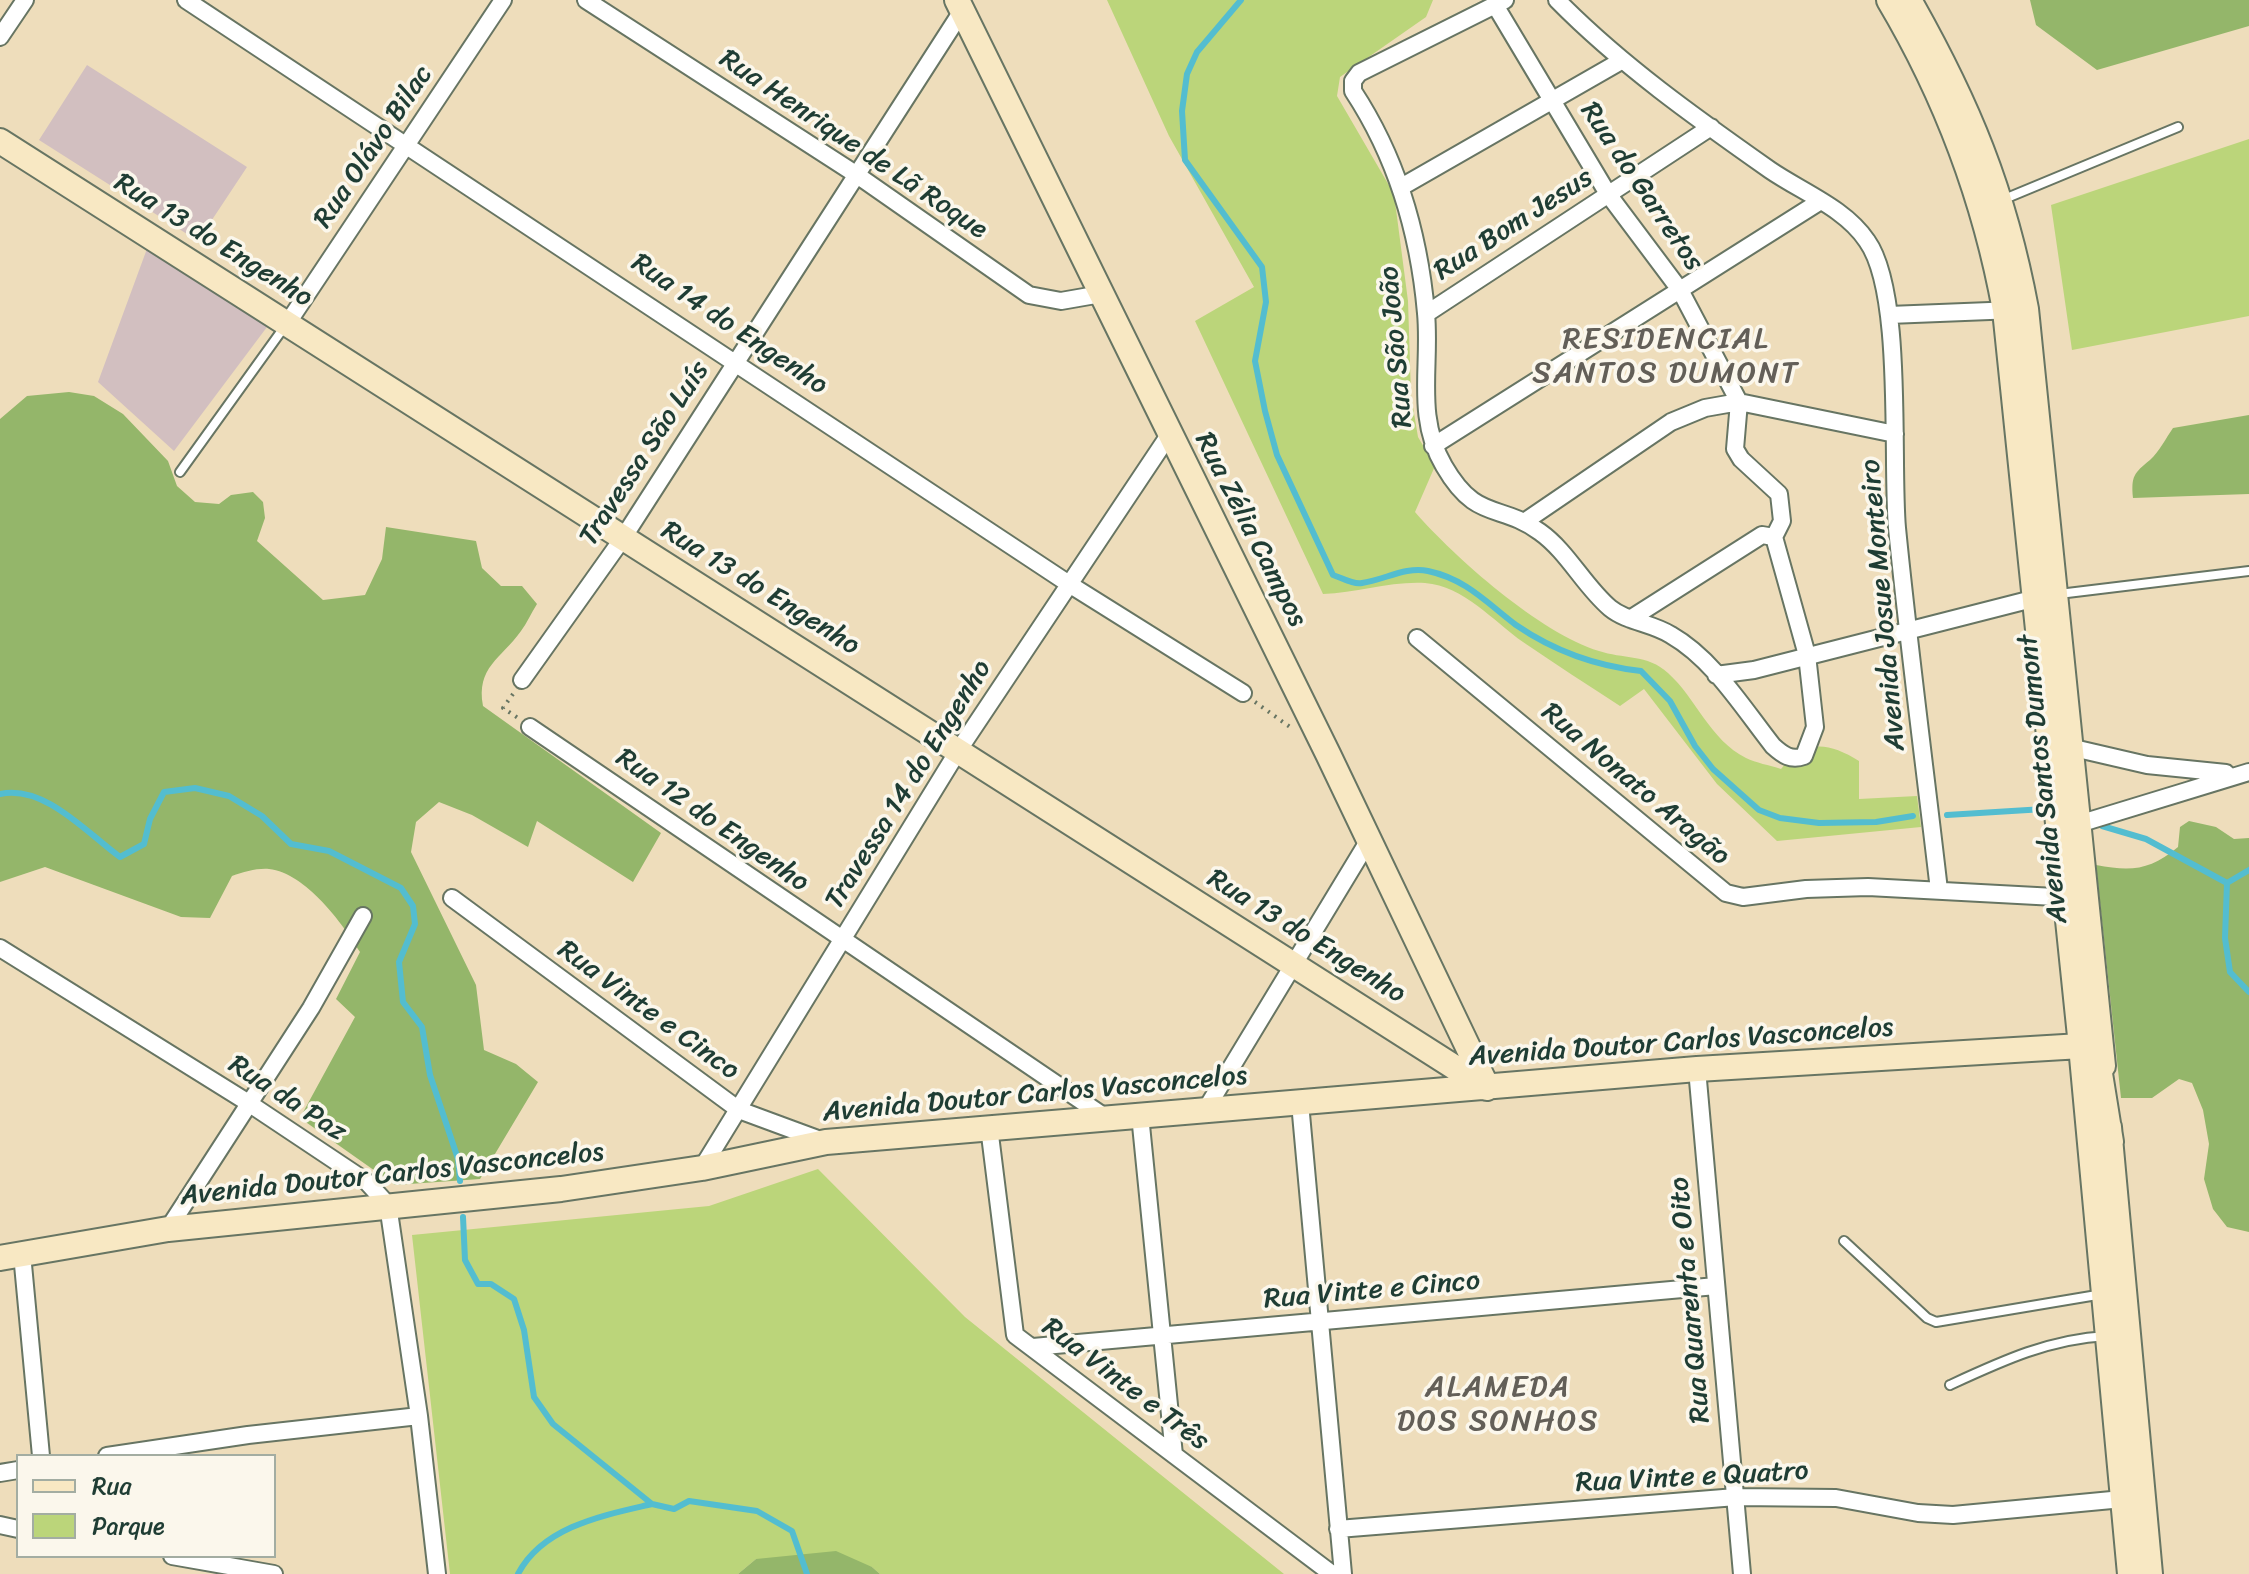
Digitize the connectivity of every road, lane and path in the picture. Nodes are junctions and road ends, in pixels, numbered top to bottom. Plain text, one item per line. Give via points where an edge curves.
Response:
1 (25, 0) edge
2 (186, 0) edge
3 (503, 0) edge
4 (586, 0) edge
5 (1557, 0) edge
6 (1889, 0) edge
7 (1909, 0) edge
8 (1500, 2) edge
9 (959, 5) edge
10 (0, 37) edge
11 (1621, 61) junction
12 (1552, 101) junction
13 (1711, 127) junction
14 (2178, 127) dead end
15 (0, 141) edge
16 (407, 144) junction
17 (857, 175) junction
18 (1403, 186) junction
19 (1608, 194) junction
20 (2001, 200) junction
21 (1819, 202) junction
22 (1680, 290) junction
23 (1101, 294) junction
24 (2015, 310) junction
25 (1426, 314) junction
26 (1889, 315) junction
27 (287, 324) junction
28 (737, 361) junction
29 (1739, 402) junction
30 (1895, 434) junction
31 (1169, 435) junction
32 (1433, 446) junction
33 (180, 472) dead end
34 (1524, 522) junction
35 (1774, 537) junction
36 (623, 538) junction
37 (2249, 571) edge
38 (1069, 584) junction
39 (2046, 596) junction
40 (1630, 619) junction
41 (1909, 630) junction
42 (1417, 638) dead end
43 (1807, 655) junction
44 (1716, 675) junction
45 (522, 680) joint
46 (1243, 693) joint
47 (530, 727) joint
48 (1291, 728) dead end
49 (2061, 746) junction
50 (958, 751) junction
51 (2244, 772) edge
52 (2069, 826) junction
53 (1369, 840) junction
54 (1939, 890) junction
55 (452, 898) dead end
56 (2076, 898) junction
57 (363, 916) dead end
58 (841, 941) junction
59 (0, 948) edge
60 (1292, 964) junction
61 (2081, 1046) junction
62 (1697, 1069) junction
63 (1487, 1088) junction
64 (247, 1102) junction
65 (1300, 1103) junction
66 (1206, 1109) junction
67 (739, 1110) junction
68 (1140, 1115) junction
69 (1105, 1117) junction
70 (989, 1127) junction
71 (826, 1142) junction
72 (2111, 1142) junction
73 (702, 1168) junction
74 (388, 1205) junction
75 (168, 1229) junction
76 (1844, 1241) dead end
77 (11, 1256) edge
78 (1716, 1286) junction
79 (2104, 1294) junction
80 (1319, 1321) junction
81 (1160, 1336) junction
82 (2108, 1336) junction
83 (1033, 1347) junction
84 (1950, 1385) dead end
85 (419, 1416) junction
86 (41, 1454) edge
87 (120, 1454) edge
88 (1174, 1455) junction
89 (1736, 1497) junction
90 (2133, 1498) junction
91 (1338, 1529) junction
92 (183, 1558) edge
93 (274, 1574) edge
94 (437, 1574) edge
95 (1332, 1574) edge
96 (1343, 1574) edge
97 (1742, 1574) edge
98 (2130, 1574) edge
99 (2150, 1574) edge

1 - 10 street
2 - 16 street, Rua 14 do Engenho
3 - 16 street, Rua Olávo Bilac
4 - 17 street, Rua Henrique de Lã Roque
5 - 11 street
6 - 24 main road, Avenida Santos Dumont via 1927,71 1982,205
7 - 20 main road, Avenida Santos Dumont via 1972,119
8 - 12 street, Rua do Garretos
8 - 18 street, Rua São João via 1359,73 1353,81 1353,91 1385,142
9 - 17 street, Travessa São Luís
9 - 23 main road, Rua Zélia Campos
11 - 12 street
11 - 13 street
12 - 18 street
12 - 19 street, Rua do Garretos
13 - 19 street, Rua Bom Jesus
13 - 21 street
14 - 20 lane
15 - 27 main road, Rua 13 do Engenho
16 - 27 street, Rua Olávo Bilac
16 - 28 street, Rua 14 do Engenho
17 - 23 street, Rua Henrique de Lã Roque via 1029,295 1061,301
17 - 28 street, Travessa São Luís
18 - 25 street, Rua São João
19 - 22 street, Rua do Garretos
19 - 25 street, Rua Bom Jesus
20 - 24 main road, Avenida Santos Dumont
21 - 22 street
21 - 26 street via 1848,218 1869,242
22 - 29 street, Rua do Garretos
22 - 32 street
23 - 31 main road, Rua Zélia Campos
24 - 26 street
24 - 39 main road, Avenida Santos Dumont
25 - 32 street, Rua São João via 1425,413
26 - 30 street, Avenida Josue Monteiro
27 - 33 lane
27 - 36 main road, Rua 13 do Engenho
28 - 36 street, Travessa São Luís
28 - 38 street, Rua 14 do Engenho
29 - 30 street
29 - 34 street via 1671,422
29 - 35 street via 1735,449 1779,494 1782,521
30 - 41 street, Avenida Josue Monteiro via 1897,525
31 - 38 street, Travessa 14 do Engenho
31 - 53 main road, Rua Zélia Campos
32 - 34 street, Rua São João via 1476,506
34 - 40 street, Rua São João via 1543,533 1611,609
35 - 40 street via 1762,535
35 - 43 street
36 - 45 street, Travessa São Luís
36 - 50 main road, Rua 13 do Engenho
37 - 39 lane
38 - 46 street, Rua 14 do Engenho
38 - 50 street, Travessa 14 do Engenho
39 - 41 street
39 - 49 main road, Avenida Santos Dumont
40 - 44 street, Rua São João via 1674,636
41 - 43 street
41 - 54 street, Avenida Josue Monteiro
42 - 54 street, Rua Nonato Aragão via 1726,893 1743,897 1821,889
43 - 44 street
43 - 44 street, Rua São João via 1815,727 1801,757 1784,756 1773,746
45 - 47 path via 503,708
46 - 48 path
47 - 58 street, Rua 12 do Engenho
49 - 51 street via 2147,765
49 - 52 main road, Avenida Santos Dumont
50 - 58 street, Travessa 14 do Engenho
50 - 60 main road, Rua 13 do Engenho
51 - 52 street
52 - 56 main road, Avenida Santos Dumont
53 - 60 street
53 - 63 main road, Rua Zélia Campos
54 - 56 street, Rua Nonato Aragão
55 - 67 street, Rua Vinte e Cinco
56 - 61 main road, Avenida Santos Dumont
56 - 72 main road, Avenida Santos Dumont
57 - 64 street via 311,1008
58 - 67 street, Travessa 14 do Engenho
58 - 69 street, Rua 12 do Engenho
59 - 64 street, Rua da Paz
60 - 63 main road, Rua 13 do Engenho
60 - 66 street
61 - 62 main road, Avenida Doutor Carlos Vasconcelos
61 - 72 main road via 2093,1048 2097,1055
61 - 79 main road, Avenida Santos Dumont
62 - 63 main road, Avenida Doutor Carlos Vasconcelos
62 - 78 street, Rua Quarenta e Oito
63 - 65 main road, Avenida Doutor Carlos Vasconcelos
64 - 74 street, Rua da Paz via 367,1182
64 - 75 street
65 - 66 main road, Avenida Doutor Carlos Vasconcelos
65 - 80 street
66 - 68 main road, Avenida Doutor Carlos Vasconcelos
67 - 71 street, Rua Vinte e Cinco
67 - 73 street, Travessa 14 do Engenho
68 - 69 main road, Avenida Doutor Carlos Vasconcelos
68 - 81 street
69 - 70 main road, Avenida Doutor Carlos Vasconcelos
70 - 71 main road, Avenida Doutor Carlos Vasconcelos
70 - 83 street, Rua Vinte e Três via 1015,1335
71 - 73 main road, Avenida Doutor Carlos Vasconcelos
72 - 90 main road, Avenida Santos Dumont
73 - 74 main road, Avenida Doutor Carlos Vasconcelos via 561,1189
74 - 75 main road, Avenida Doutor Carlos Vasconcelos
74 - 85 street
75 - 77 main road, Avenida Doutor Carlos Vasconcelos
76 - 79 lane via 1936,1322
77 - 86 street
78 - 80 street, Rua Vinte e Cinco
78 - 89 street, Rua Quarenta e Oito
79 - 82 main road, Avenida Santos Dumont
80 - 81 street, Rua Vinte e Cinco
80 - 91 street
81 - 83 street, Rua Vinte e Cinco
81 - 88 street
82 - 84 lane via 2023,1351
82 - 90 main road, Avenida Santos Dumont
83 - 88 street, Rua Vinte e Três
85 - 87 street
85 - 94 street
88 - 95 street, Rua Vinte e Três
89 - 90 street, Rua Vinte e Quatro via 1836,1498 1953,1515
89 - 91 street, Rua Vinte e Quatro
89 - 97 street, Rua Quarenta e Oito
90 - 98 main road, Avenida Santos Dumont
90 - 99 main road, Avenida Santos Dumont
91 - 96 street
92 - 93 street

